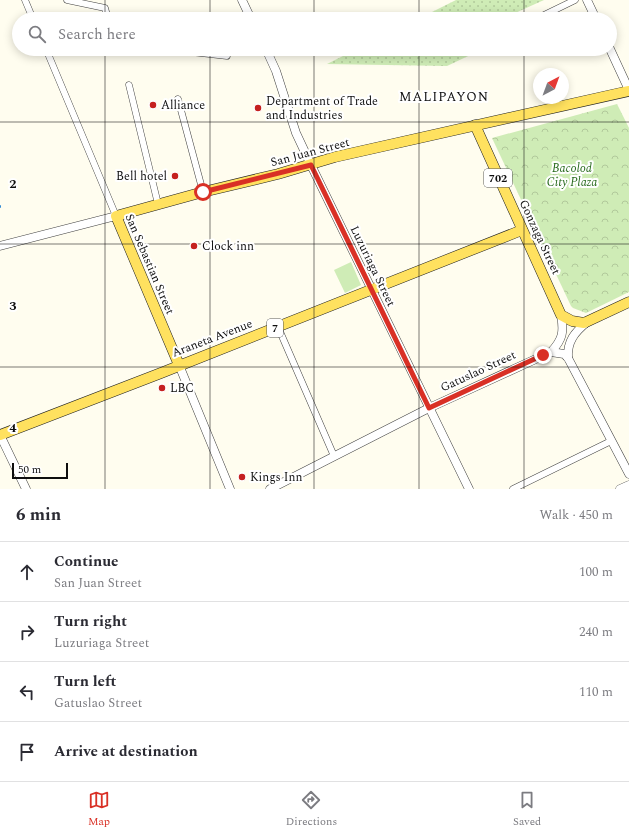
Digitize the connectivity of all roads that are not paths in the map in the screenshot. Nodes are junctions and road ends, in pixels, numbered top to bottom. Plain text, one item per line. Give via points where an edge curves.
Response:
1 (25, 0) edge
2 (67, 0) edge
3 (242, 0) edge
4 (575, 0) edge
5 (587, 0) edge
6 (30, 12) edge
7 (106, 12) edge
8 (248, 12) edge
9 (550, 12) edge
10 (593, 12) edge
11 (49, 56) edge
12 (269, 56) edge
13 (613, 56) edge
14 (129, 85) dead end
15 (629, 91) edge
16 (178, 99) dead end
17 (475, 125) junction
18 (311, 165) junction
19 (203, 192) junction
20 (158, 204) junction
21 (116, 216) junction
22 (522, 230) junction
23 (0, 246) edge
24 (371, 290) junction
25 (629, 302) edge
26 (561, 315) junction
27 (587, 322) junction
28 (278, 327) junction
29 (551, 352) junction
30 (568, 358) junction
31 (179, 365) junction
32 (429, 408) junction
33 (0, 435) edge
34 (611, 440) junction
35 (334, 456) junction
36 (629, 474) edge
37 (629, 485) edge
38 (26, 489) edge
39 (230, 489) edge
40 (270, 489) edge
41 (469, 489) edge
42 (513, 489) edge
43 (620, 489) edge

1 - 6 street
2 - 7 street via 105,8
3 - 8 street
4 - 9 street
5 - 10 street
11 - 21 street, San Sebastian Street
12 - 18 street, Luzuriaga Street via 296,133
13 - 15 street
14 - 20 street
15 - 17 main road, San Juan Street
16 - 19 street
17 - 18 main road, San Juan Street via 335,157
17 - 22 main road, Gonzaga Street / 702
18 - 19 main road, San Juan Street
18 - 24 street, Luzuriaga Street
19 - 20 main road, San Juan Street
20 - 21 main road, San Juan Street
21 - 23 street, San Juan Street
21 - 31 main road, San Sebastian Street
22 - 24 main road, Araneta Avenue / 7
22 - 26 main road, Gonzaga Street
24 - 28 main road, Araneta Avenue / 7
24 - 32 street, Luzuriaga Street
25 - 27 main road
26 - 27 main road via 579,323
26 - 29 street via 561,340
27 - 30 street via 570,340
28 - 31 main road, Araneta Avenue / 7
28 - 35 street
29 - 30 street via 564,354
29 - 32 street, Gatuslao Street
30 - 34 street
31 - 33 main road, Araneta Avenue / 7
31 - 39 street, San Sebastian Street
32 - 35 street, Gatuslao Street
32 - 41 street, Luzuriaga Street
33 - 38 street
34 - 36 street
34 - 42 street
35 - 40 street, Gatuslao Street
37 - 43 street

